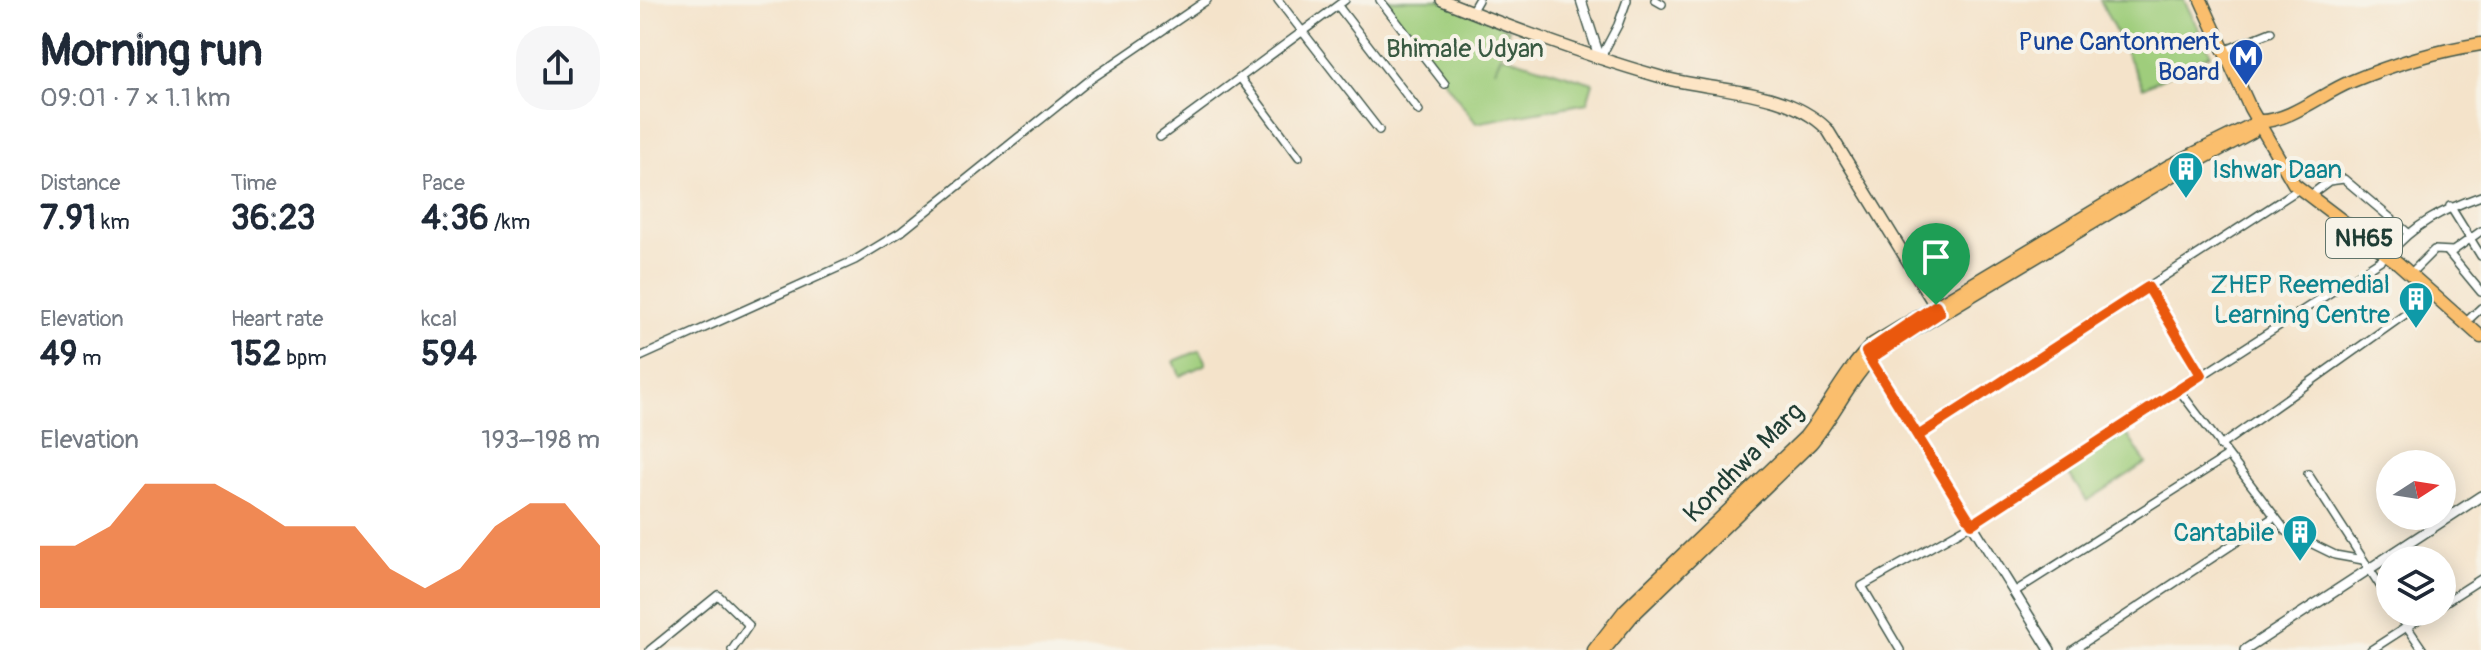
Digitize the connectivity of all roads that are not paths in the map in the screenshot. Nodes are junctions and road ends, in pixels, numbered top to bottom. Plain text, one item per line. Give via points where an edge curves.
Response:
1 (1207, 0) edge
2 (1278, 0) edge
3 (1345, 0) edge
4 (1380, 0) edge
5 (1442, 0) edge
6 (1478, 0) edge
7 (1581, 0) edge
8 (1627, 0) edge
9 (2201, 0) edge
10 (1338, 6) junction
11 (1471, 12) junction
12 (2271, 32) dead end
13 (1304, 34) junction
14 (2481, 44) edge
15 (2226, 50) junction
16 (1600, 59) junction
17 (1241, 79) junction
18 (1445, 84) dead end
19 (2245, 95) junction
20 (1419, 111) dead end
21 (2287, 113) junction
22 (2263, 123) junction
23 (1379, 130) dead end
24 (1160, 137) dead end
25 (1299, 157) dead end
26 (2304, 193) junction
27 (2481, 196) edge
28 (2450, 206) junction
29 (2481, 231) edge
30 (2407, 232) junction
31 (2470, 239) junction
32 (2448, 252) junction
33 (2387, 256) junction
34 (2481, 256) edge
35 (2410, 274) junction
36 (2148, 287) junction
37 (2481, 292) edge
38 (2481, 308) edge
39 (1938, 309) junction
40 (2410, 311) dead end
41 (2466, 322) junction
42 (2481, 337) edge
43 (1868, 356) junction
44 (640, 357) edge
45 (2201, 375) junction
46 (2179, 390) junction
47 (1918, 436) junction
48 (2220, 446) junction
49 (2228, 456) junction
50 (2308, 474) dead end
51 (2481, 496) edge
52 (2274, 517) junction
53 (1972, 524) junction
54 (2366, 564) junction
55 (2376, 579) edge
56 (2481, 579) edge
57 (2014, 592) junction
58 (2456, 595) edge
59 (2407, 627) joint
60 (650, 650) edge
61 (732, 650) edge
62 (1594, 650) edge
63 (1604, 650) edge
64 (1900, 650) edge
65 (2050, 650) edge
66 (2073, 650) edge
67 (2245, 650) edge
68 (2371, 650) edge
69 (2423, 650) edge

1 - 44 street via 1091,79 901,232 855,260
2 - 13 street
3 - 10 street
4 - 18 street
5 - 11 main road
6 - 11 street
7 - 16 street
8 - 16 street
9 - 15 main road, NH65
10 - 13 street
10 - 20 street
11 - 16 main road
12 - 15 street
13 - 17 street
13 - 23 street
14 - 21 main road, Kondhwa Marg via 2398,63
15 - 19 main road, NH65
16 - 39 main road via 1664,78 1785,102 1815,118 1878,208
17 - 24 street
17 - 25 street
19 - 21 main road via 2260,113
19 - 22 main road, NH65
21 - 22 main road, Kondhwa Marg
22 - 26 main road, NH65
22 - 39 main road, Kondhwa Marg via 2185,162
26 - 30 street via 2344,179
26 - 33 main road, NH65
26 - 36 street
27 - 28 street
28 - 30 street
28 - 31 street
29 - 31 street
30 - 33 street
31 - 32 street
31 - 34 street
32 - 35 street via 2434,250
32 - 37 street
33 - 35 main road, NH65
33 - 45 street
35 - 41 main road, NH65
36 - 45 street
36 - 47 street
38 - 41 street
39 - 43 main road, Kondhwa Marg
40 - 48 street
41 - 42 main road, NH65
43 - 47 street
43 - 62 main road, Kondhwa Marg via 1853,364 1805,437 1625,610
43 - 63 main road, Kondhwa Marg via 1811,443 1632,616
45 - 46 street
46 - 48 street
46 - 53 street
47 - 53 street
48 - 49 street
49 - 52 street
49 - 57 street
50 - 54 street
51 - 54 street
52 - 54 street via 2311,545
52 - 66 street
53 - 57 street
53 - 64 street via 1862,586
54 - 55 street
54 - 67 street
56 - 58 street
57 - 65 street
59 - 68 street
59 - 69 street
60 - 61 street via 718,595 749,625

